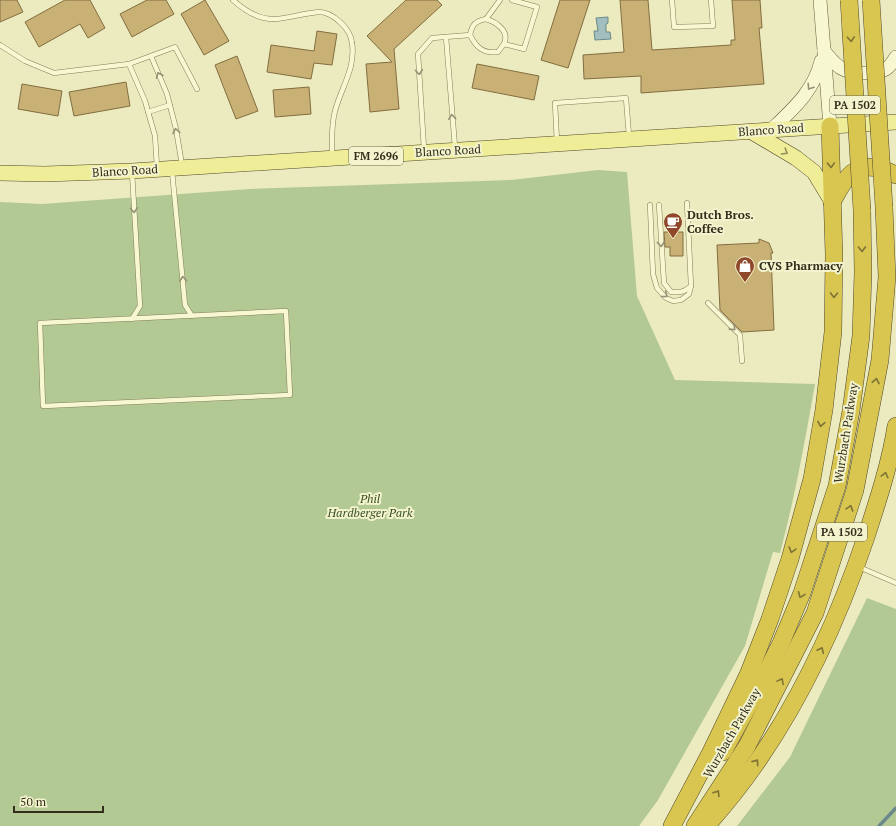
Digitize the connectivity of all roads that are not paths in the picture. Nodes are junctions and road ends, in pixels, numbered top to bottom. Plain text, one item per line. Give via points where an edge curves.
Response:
1 (233, 0) edge
2 (500, 0) edge
3 (512, 0) edge
4 (672, 0) edge
5 (712, 0) edge
6 (820, 0) edge
7 (849, 0) edge
8 (871, 0) edge
9 (486, 19) junction
10 (470, 35) junction
11 (446, 37) junction
12 (504, 44) junction
13 (0, 45) edge
14 (824, 51) junction
15 (151, 56) junction
16 (896, 57) edge
17 (129, 64) junction
18 (197, 89) dead end
19 (170, 105) junction
20 (148, 112) junction
21 (896, 122) edge
22 (830, 126) junction
23 (772, 130) junction
24 (752, 132) junction
25 (629, 139) junction
26 (557, 143) junction
27 (456, 151) junction
28 (424, 153) junction
29 (332, 158) junction
30 (171, 168) junction
31 (132, 171) junction
32 (0, 173) edge
33 (896, 175) edge
34 (832, 202) junction
35 (687, 203) dead end
36 (650, 205) dead end
37 (659, 205) dead end
38 (690, 286) junction
39 (708, 303) dead end
40 (192, 316) junction
41 (132, 319) junction
42 (742, 361) dead end
43 (896, 426) edge
44 (856, 566) junction
45 (896, 583) edge
46 (672, 826) edge
47 (696, 826) edge
48 (706, 826) edge

1 - 29 lane via 246,11 261,17 276,19 320,12 343,24 349,33 352,43 352,64 335,109
2 - 9 lane
3 - 12 lane via 537,8 524,49
4 - 5 lane via 674,27 713,26
6 - 14 street
7 -> 46 highway, Wurzbach Parkway / PA 1502, bridge via 862,210 863,272 860,336 851,411 837,486 802,593 781,643 718,761
47 -> 8 highway, Wurzbach Parkway / PA 1502, bridge via 747,746 815,613 856,490 880,360 887,277
9 - 10 lane via 472,25
9 - 12 lane via 495,22 502,29
10 - 11 lane
10 - 12 lane via 479,50 490,53 498,52
27 -> 11 lane
11 -> 28 lane via 432,38 418,54
13 - 17 lane via 25,61 54,73
14 - 16 street via 840,67 856,73 882,71 888,68
14 - 22 street
14 -> 23 street via 818,73 808,92
15 - 17 lane
15 - 18 lane via 175,47
19 -> 15 lane
17 - 20 lane
19 - 20 lane
30 -> 19 lane via 176,129
20 - 30 lane via 155,136
21 - 22 main road, Blanco Road / FM 2696
22 - 23 main road, Blanco Road / FM 2696
22 -> 34 highway
23 - 24 main road, Blanco Road / FM 2696
24 - 25 main road, Blanco Road / FM 2696
24 -> 34 main road via 814,172
25 - 26 main road, Blanco Road / FM 2696
25 - 26 lane via 626,98 555,103
26 - 27 main road, Blanco Road / FM 2696
27 - 28 main road, Blanco Road / FM 2696
28 - 29 main road, Blanco Road / FM 2696
29 - 30 main road, Blanco Road / FM 2696
30 - 31 main road, Blanco Road / FM 2696
40 -> 30 lane via 185,305
31 - 32 main road, Blanco Road / FM 2696
31 -> 41 lane via 140,306
33 - 34 highway via 878,168 856,171 848,177
34 -> 46 highway via 833,332 824,410 812,479 790,559 748,675
35 - 38 lane
36 -> 38 lane via 653,274 657,288 666,298 673,301 682,300 689,294
37 -> 38 lane via 664,284 672,292 679,293
39 -> 42 lane via 740,335
40 - 41 lane
40 - 41 lane via 286,311 290,395 43,406 40,323
44 -> 43 highway via 881,492
44 - 45 lane
48 -> 44 highway via 736,791 801,691 824,644

